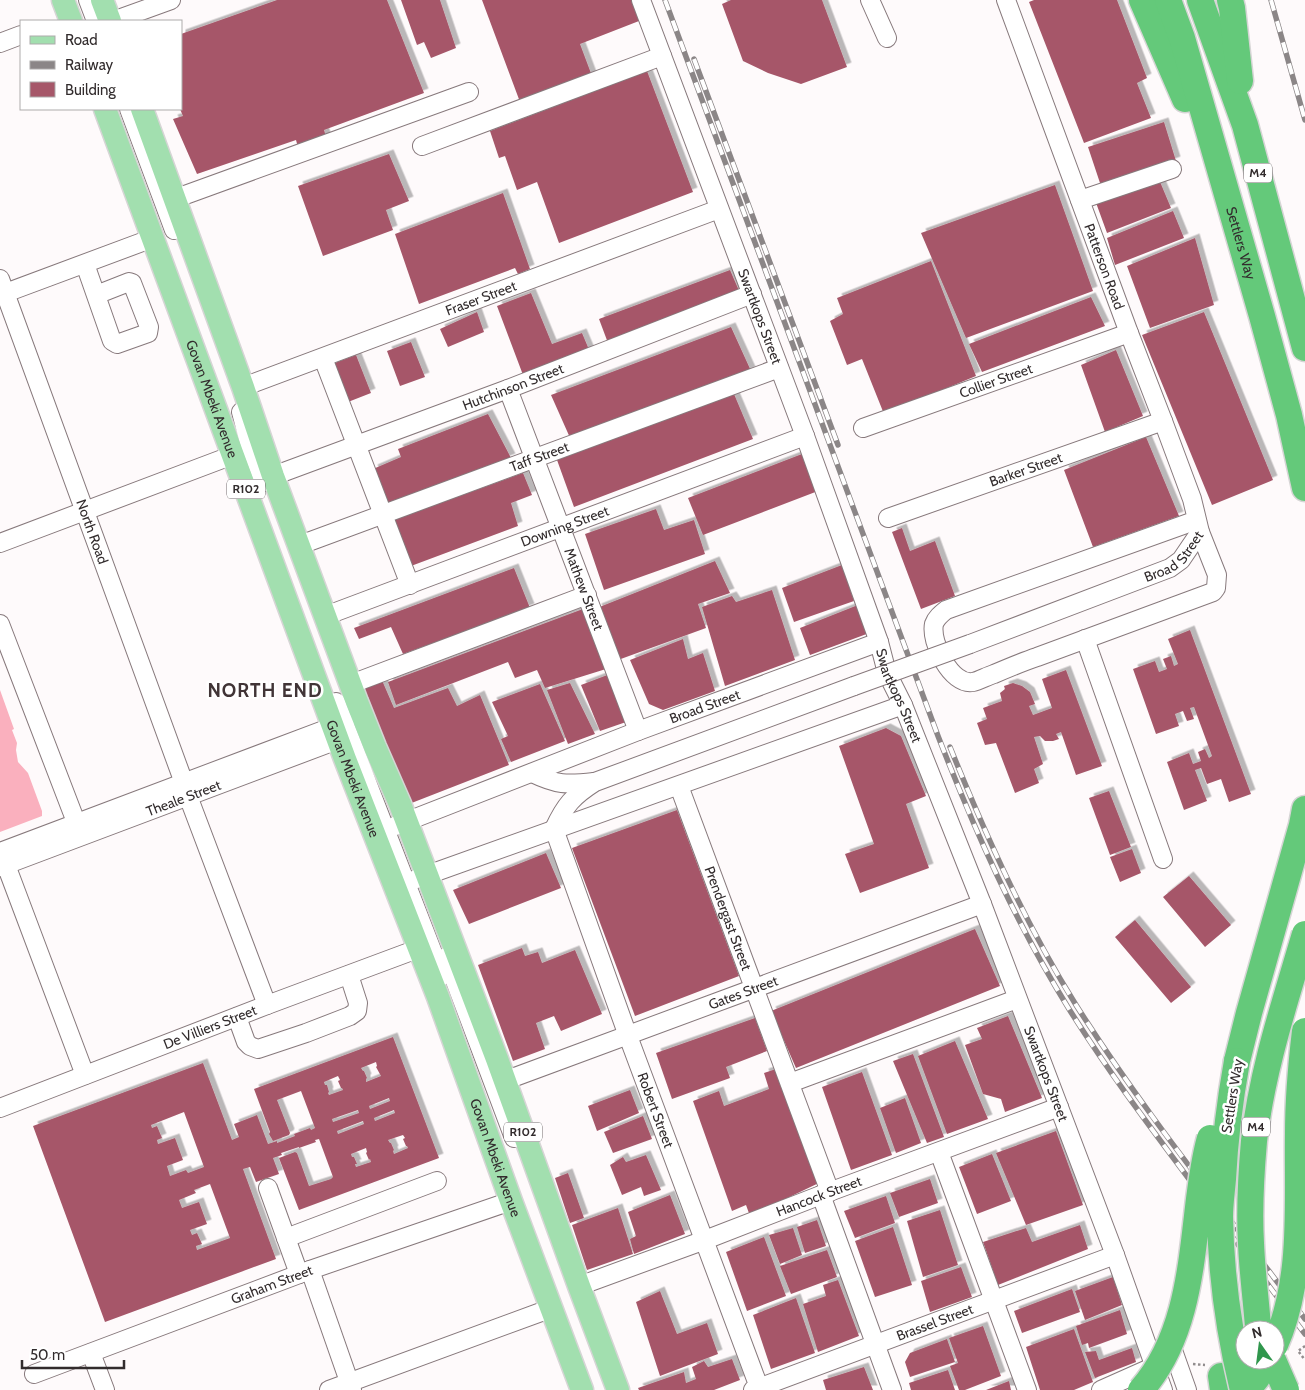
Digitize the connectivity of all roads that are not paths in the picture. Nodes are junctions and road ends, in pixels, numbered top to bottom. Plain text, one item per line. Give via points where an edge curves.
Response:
1 (88, 0) edge
2 (102, 0) edge
3 (171, 0) edge
4 (641, 0) edge
5 (870, 0) edge
6 (1006, 0) edge
7 (1142, 0) edge
8 (1168, 0) edge
9 (1200, 0) edge
10 (1230, 0) edge
11 (96, 20) edge
12 (112, 20) edge
13 (115, 20) edge
14 (20, 35) edge
15 (887, 38) dead end
16 (0, 43) edge
17 (662, 56) junction
18 (469, 92) dead end
19 (105, 110) edge
20 (116, 110) edge
21 (129, 110) edge
22 (142, 110) edge
23 (1245, 125) junction
24 (422, 146) dead end
25 (1172, 169) dead end
26 (1222, 181) junction
27 (174, 199) junction
28 (1080, 200) junction
29 (719, 209) junction
30 (153, 238) junction
31 (85, 264) junction
32 (2, 289) edge
33 (752, 294) junction
34 (96, 295) dead end
35 (1129, 333) junction
36 (1305, 348) edge
37 (323, 358) junction
38 (779, 368) junction
39 (243, 387) junction
40 (508, 389) junction
41 (1164, 421) junction
42 (863, 428) dead end
43 (805, 436) junction
44 (356, 445) junction
45 (233, 455) junction
46 (534, 458) junction
47 (273, 476) junction
48 (1305, 488) edge
49 (84, 511) junction
50 (382, 515) junction
51 (888, 518) dead end
52 (1199, 526) junction
53 (561, 528) junction
54 (0, 542) edge
55 (300, 546) junction
56 (410, 585) junction
57 (587, 596) junction
58 (325, 616) junction
59 (0, 624) edge
60 (1085, 639) junction
61 (879, 642) junction
62 (351, 684) junction
63 (902, 705) junction
64 (351, 727) junction
65 (638, 731) junction
66 (532, 773) junction
67 (596, 782) junction
68 (679, 786) junction
69 (186, 789) junction
70 (1304, 817) edge
71 (76, 822) junction
72 (391, 827) junction
73 (554, 829) junction
74 (1163, 859) dead end
75 (2, 861) edge
76 (411, 881) junction
77 (982, 904) junction
78 (1305, 934) edge
79 (420, 948) junction
80 (349, 975) junction
81 (754, 988) junction
82 (1018, 999) junction
83 (267, 1005) junction
84 (237, 1017) junction
85 (1305, 1031) edge
86 (628, 1036) junction
87 (1237, 1061) junction
88 (85, 1076) junction
89 (504, 1081) junction
90 (790, 1083) junction
91 (1059, 1107) junction
92 (0, 1108) edge
93 (1210, 1138) junction
94 (939, 1152) junction
95 (437, 1181) dead end
96 (268, 1188) dead end
97 (825, 1194) junction
98 (511, 1200) junction
99 (286, 1238) junction
100 (705, 1240) junction
101 (1115, 1255) junction
102 (304, 1272) junction
103 (579, 1286) junction
104 (993, 1300) junction
105 (552, 1308) junction
106 (1267, 1320) edge
107 (1281, 1320) edge
108 (1165, 1326) dead end
109 (875, 1344) junction
110 (91, 1353) junction
111 (1154, 1366) junction
112 (1261, 1370) edge
113 (1268, 1370) edge
114 (1277, 1370) edge
115 (34, 1374) dead end
116 (1222, 1383) edge
117 (351, 1386) edge
118 (758, 1389) edge
119 (1184, 1389) edge
120 (105, 1390) edge
121 (329, 1390) edge
122 (582, 1390) edge
123 (593, 1390) edge
124 (606, 1390) edge
125 (618, 1390) edge
126 (892, 1390) edge
127 (1027, 1390) edge
128 (1101, 1390) edge
129 (1141, 1390) edge
130 (1164, 1390) edge
131 (1245, 1390) edge
132 (1271, 1390) edge
133 (1286, 1390) edge

1 - 11 street
2 - 12 main road
3 - 13 street
4 - 17 street, Swartkops Street
5 - 15 street
6 - 28 street, Patterson Road
7 - 26 highway
8 - 26 highway, Settlers Way / M4 via 1182,38
9 - 23 highway, M4
10 - 23 highway
14 - 16 street
17 - 24 street
17 - 29 street, Swartkops Street
18 - 27 street
19 - 30 main road, Govan Mbeki Avenue / R102
20 - 64 street via 181,289
21 - 64 street via 228,372 250,446
22 - 27 main road, Govan Mbeki Avenue / R102
23 - 36 highway, M4
25 - 28 street
26 - 48 highway, Settlers Way / M4 via 1289,415
27 - 39 main road, Govan Mbeki Avenue / R102
28 - 35 street, Patterson Road
29 - 33 street, Swartkops Street
29 - 37 street, Fraser Street
30 - 31 street
30 - 45 main road, Govan Mbeki Avenue / R102
31 - 32 street
31 - 34 street
32 - 49 street, North Road
33 - 38 street, Swartkops Street
33 - 40 street, Hutchinson Street
35 - 41 street, Patterson Road
35 - 42 street, Collier Street
37 - 39 street, Fraser Street
37 - 44 street
38 - 43 street, Swartkops Street
38 - 46 street, Taff Street
39 - 47 main road, Govan Mbeki Avenue / R102
40 - 44 street, Hutchinson Street
40 - 46 street, Mathew Street
41 - 51 street, Barker Street
41 - 52 street, Patterson Road
43 - 53 street, Downing Street
43 - 61 street, Swartkops Street
44 - 47 street, Hutchinson Street
44 - 50 street
45 - 49 street
45 - 64 main road, Govan Mbeki Avenue / R102
46 - 50 street, Taff Street
46 - 53 street, Mathew Street
47 - 55 main road, Govan Mbeki Avenue / R102
49 - 54 street
49 - 69 street, North Road
50 - 55 street, Taff Street
50 - 56 street
52 - 60 street, Broad Street via 1217,575 1213,592
52 - 60 street, Broad Street via 946,610 934,624 935,640 944,662 957,678 972,683
52 - 67 street, Broad Street, bridge via 1181,560 1170,568
53 - 56 street, Downing Street
53 - 57 street, Mathew Street
55 - 58 main road, Govan Mbeki Avenue / R102
56 - 58 street, Downing Street
57 - 62 street
57 - 65 street, Mathew Street
58 - 62 main road, Govan Mbeki Avenue / R102
59 - 71 street
60 - 74 street
61 - 63 street, Swartkops Street
61 - 65 street, Broad Street
62 - 64 main road, Govan Mbeki Avenue / R102
63 - 68 street
63 - 77 street, Swartkops Street
64 - 69 street, Theale Street
64 - 72 main road, Govan Mbeki Avenue / R102
64 - 72 main road, Govan Mbeki Avenue / R102
65 - 66 street, Broad Street
66 - 67 street, Broad Street via 555,783
66 - 72 street, Broad Street
67 - 73 street, Broad Street via 572,798
68 - 73 street
68 - 81 street, Prendergast Street
69 - 71 street, Theale Street
69 - 75 street, Theale Street
69 - 83 street, North Road
70 - 87 highway, Settlers Way / M4
71 - 75 street, Theale Street
72 - 76 main road, Govan Mbeki Avenue / R102
72 - 76 main road, Govan Mbeki Avenue / R102
73 - 76 street
73 - 86 street, Robert Street
75 - 88 street
76 - 79 main road, Govan Mbeki Avenue / R102
76 - 89 main road, Govan Mbeki Avenue / R102
76 - 123 street via 472,1068
76 - 124 street via 544,1218
77 - 81 street, Gates Street
77 - 82 street, Swartkops Street
78 - 106 highway, M4, bridge via 1274,1038 1254,1139 1251,1243
79 - 80 street, De Villiers Street
79 - 98 main road, Govan Mbeki Avenue / R102
80 - 83 street, De Villiers Street
80 - 84 street via 358,1003 357,1010 350,1016 306,1033 258,1048 246,1042
81 - 86 street, Gates Street
81 - 90 street, Prendergast Street
82 - 90 street
82 - 91 street, Swartkops Street
83 - 84 street, De Villiers Street
84 - 88 street, De Villiers Street
85 - 107 highway, bridge via 1298,1131 1297,1233 1288,1310
86 - 89 street, Gates Street
86 - 100 street, Robert Street
87 - 93 highway via 1222,1082
87 - 131 highway, Settlers Way / M4, bridge via 1227,1127 1220,1215 1225,1293 1236,1361
88 - 92 street, De Villiers Street
89 - 103 main road, Govan Mbeki Avenue / R102
90 - 97 street, Prendergast Street
91 - 94 street, Hancock Street
91 - 101 street, Swartkops Street
93 - 116 highway via 1210,1263
93 - 129 highway, bridge via 1204,1158 1183,1306 1156,1372
94 - 97 street, Hancock Street
94 - 104 street
95 - 99 street
96 - 99 street
97 - 100 street, Hancock Street
97 - 109 street, Prendergast Street
98 - 102 street, Graham Street
98 - 105 main road, Govan Mbeki Avenue / R102
99 - 102 street
100 - 103 street, Hancock Street
100 - 118 street, Robert Street
101 - 104 street, Brassel Street
101 - 111 street, Swartkops Street
102 - 110 street, Graham Street
102 - 117 street
103 - 125 main road, Govan Mbeki Avenue / R102
104 - 109 street, Brassel Street
104 - 127 street
105 - 117 street
105 - 122 main road, Govan Mbeki Avenue / R102
108 - 119 street
109 - 118 street, Brassel Street
109 - 126 street, Prendergast Street
110 - 115 street, Graham Street
110 - 120 street
111 - 128 street
111 - 130 street, Swartkops Street
112 - 131 highway, bridge
113 - 132 highway
114 - 133 highway, bridge
117 - 121 street

